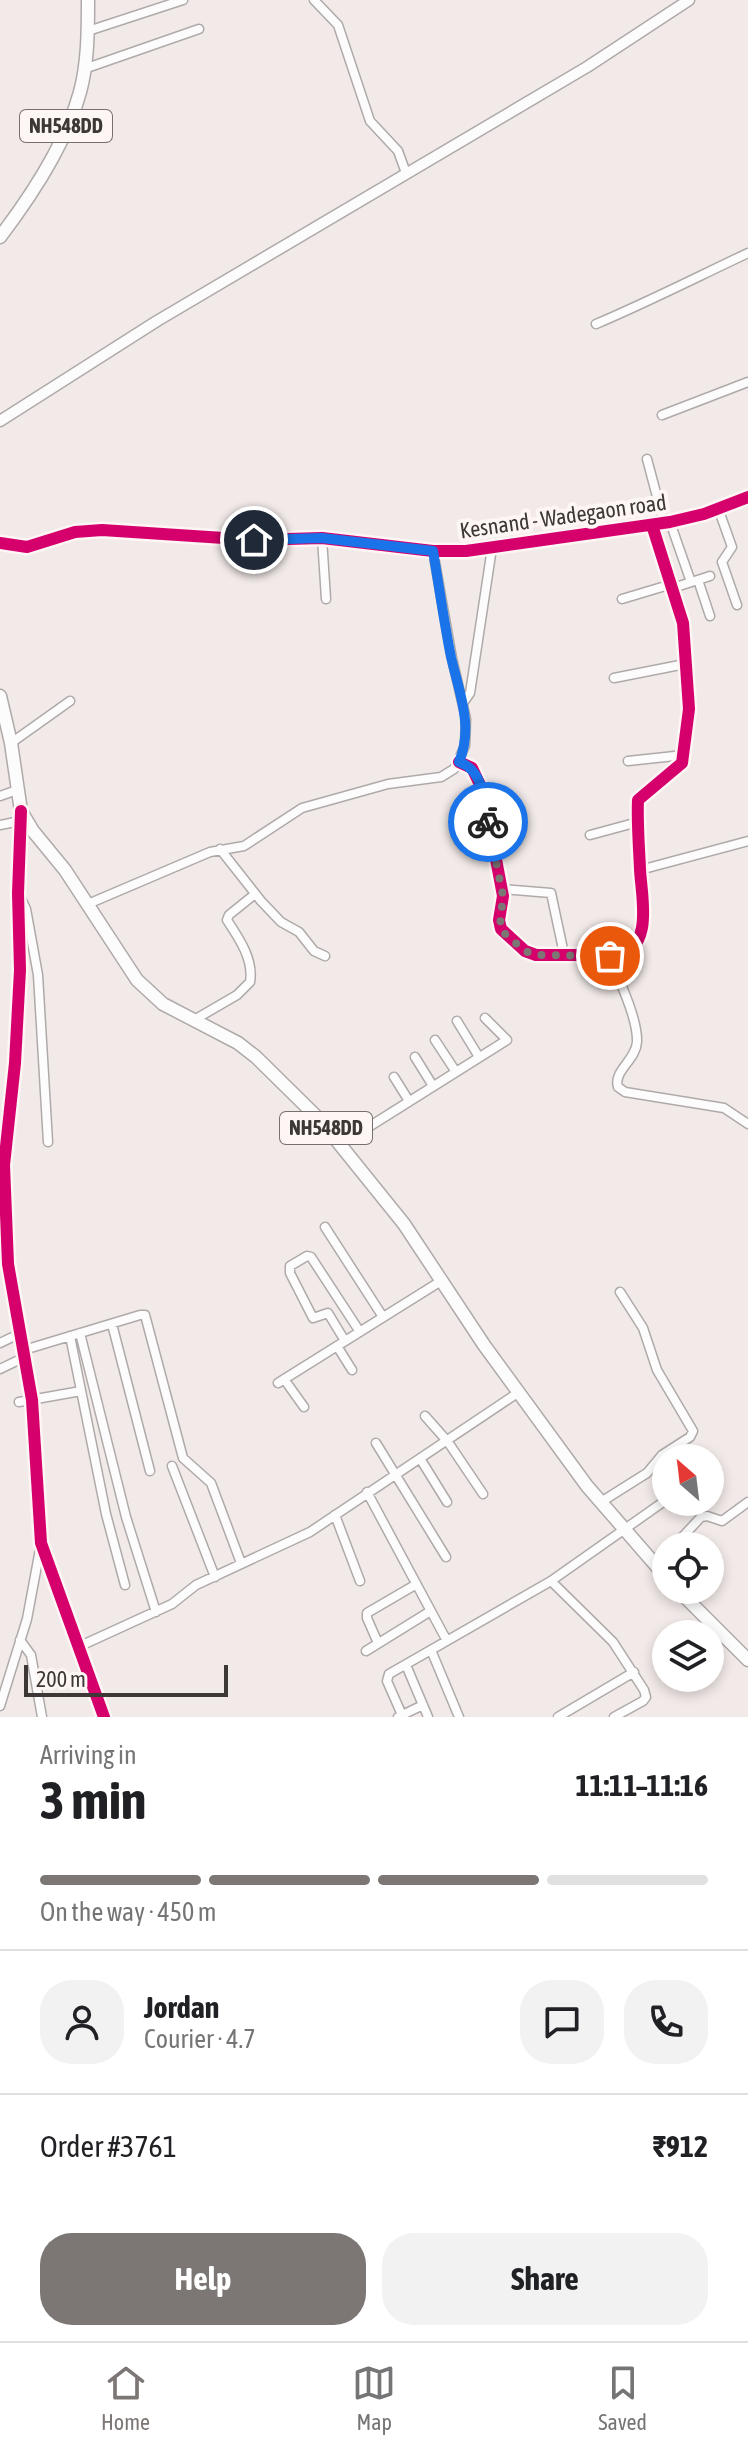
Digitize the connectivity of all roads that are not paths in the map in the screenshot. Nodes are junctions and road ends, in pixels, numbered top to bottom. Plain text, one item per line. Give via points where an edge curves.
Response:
1 (88, 0) edge
2 (183, 0) edge
3 (314, 0) edge
4 (689, 0) edge
5 (199, 29) dead end
6 (88, 31) junction
7 (84, 69) junction
8 (406, 173) junction
9 (0, 237) edge
10 (748, 253) edge
11 (596, 324) dead end
12 (748, 382) edge
13 (662, 415) dead end
14 (0, 421) edge
15 (647, 459) dead end
16 (748, 497) edge
17 (718, 508) junction
18 (667, 523) junction
19 (652, 525) junction
20 (322, 538) junction
21 (0, 543) edge
22 (492, 548) junction
23 (433, 551) junction
24 (710, 576) dead end
25 (695, 581) junction
26 (673, 586) junction
27 (326, 599) dead end
28 (622, 599) dead end
29 (737, 605) dead end
30 (710, 616) dead end
31 (685, 664) junction
32 (614, 678) dead end
33 (0, 696) edge
34 (70, 701) dead end
35 (463, 703) junction
36 (2, 714) edge
37 (11, 743) junction
38 (684, 755) junction
39 (628, 761) dead end
40 (459, 762) junction
41 (17, 790) junction
42 (0, 796) edge
43 (20, 816) junction
44 (638, 822) junction
45 (0, 825) edge
46 (590, 835) dead end
47 (748, 841) edge
48 (220, 849) junction
49 (640, 870) junction
50 (502, 889) junction
51 (18, 893) junction
52 (255, 894) junction
53 (88, 904) junction
54 (564, 954) junction
55 (325, 956) dead end
56 (610, 956) junction
57 (485, 1018) dead end
58 (194, 1020) junction
59 (457, 1021) dead end
60 (435, 1040) dead end
61 (415, 1057) dead end
62 (479, 1057) junction
63 (456, 1072) junction
64 (394, 1077) dead end
65 (433, 1086) junction
66 (409, 1101) junction
67 (748, 1124) edge
68 (48, 1142) dead end
69 (340, 1145) junction
70 (325, 1227) dead end
71 (441, 1281) junction
72 (620, 1292) dead end
73 (383, 1317) junction
74 (112, 1324) junction
75 (360, 1332) junction
76 (21, 1333) junction
77 (80, 1333) junction
78 (70, 1336) junction
79 (345, 1341) junction
80 (0, 1343) edge
81 (337, 1346) junction
82 (24, 1353) junction
83 (0, 1369) edge
84 (352, 1370) dead end
85 (81, 1391) junction
86 (519, 1392) junction
87 (32, 1400) junction
88 (19, 1402) dead end
89 (304, 1407) dead end
90 (425, 1416) dead end
91 (448, 1442) junction
92 (376, 1443) dead end
93 (679, 1444) edge
94 (421, 1460) junction
95 (172, 1466) dead end
96 (652, 1468) edge
97 (150, 1471) dead end
98 (395, 1475) junction
99 (367, 1492) junction
100 (483, 1494) dead end
101 (447, 1502) dead end
102 (601, 1502) junction
103 (748, 1502) edge
104 (652, 1510) edge
105 (335, 1515) junction
106 (624, 1531) junction
107 (687, 1532) edge
108 (41, 1543) junction
109 (446, 1557) dead end
110 (652, 1562) edge
111 (241, 1563) junction
112 (215, 1577) junction
113 (360, 1581) dead end
114 (551, 1581) junction
115 (125, 1585) dead end
116 (415, 1585) junction
117 (692, 1604) edge
118 (156, 1612) junction
119 (429, 1612) junction
120 (20, 1640) junction
121 (447, 1641) junction
122 (378, 1643) junction
123 (78, 1647) junction
124 (431, 1650) junction
125 (366, 1651) dead end
126 (748, 1660) edge
127 (406, 1665) junction
128 (634, 1672) junction
129 (2, 1685) edge
130 (423, 1705) junction
131 (0, 1706) edge
132 (400, 1716) edge
133 (42, 1717) edge
134 (104, 1717) edge
135 (428, 1717) edge
136 (459, 1717) edge
137 (558, 1717) edge
138 (614, 1717) edge

1 - 6 highway, NH548DD
2 - 6 street
3 - 8 street via 338,25 370,121 400,154
4 - 8 main road
5 - 7 street
6 - 7 highway, NH548DD
7 - 9 highway, NH548DD via 76,103 55,149
8 - 14 main road
10 - 11 street
12 - 13 street
15 - 18 street
16 - 17 street, Kesnand - Wadegaon road
17 - 18 street, Kesnand - Wadegaon road
17 - 29 street via 732,547 722,562
18 - 19 street, Kesnand - Wadegaon road
18 - 25 street
19 - 22 street, Kesnand - Wadegaon road
19 - 26 street
20 - 21 street, Kesnand - Wadegaon road via 254,540 87,530 27,547
20 - 23 street, Kesnand - Wadegaon road
20 - 27 street
22 - 23 street, Kesnand - Wadegaon road
22 - 35 street via 470,693
23 - 35 street
24 - 25 street
25 - 26 street
25 - 30 street
26 - 28 street
26 - 31 street via 683,623
31 - 32 street
31 - 38 street via 689,709
33 - 36 highway, NH548DD
34 - 37 street
35 - 40 street via 466,730
36 - 37 highway, NH548DD
37 - 41 highway, NH548DD
38 - 39 street
38 - 44 street via 680,766 640,797
40 - 48 street via 441,777 388,784 302,808 244,846
40 - 50 street via 472,768 481,785
41 - 42 street
41 - 43 highway, NH548DD
43 - 45 street
43 - 51 street
43 - 53 highway, NH548DD
44 - 46 street
44 - 49 street
47 - 49 street
48 - 52 street
48 - 53 street
49 - 56 street via 644,908 637,943 628,952
50 - 54 street via 551,893
50 - 54 street via 504,933 531,954
51 - 68 street via 38,975
51 - 76 street via 20,970 4,1165 8,1264
52 - 55 street
52 - 58 street via 227,920 244,948 250,982
53 - 58 highway, NH548DD via 144,989
54 - 56 street
56 - 67 street via 637,1035 635,1054 616,1080 618,1087 724,1108
57 - 62 street via 507,1040
58 - 69 highway, NH548DD via 256,1057
59 - 62 street
60 - 63 street
61 - 65 street
62 - 63 street
63 - 65 street
64 - 66 street
65 - 66 street
66 - 69 street
69 - 71 highway, NH548DD via 404,1224
70 - 73 street
71 - 73 street
71 - 86 highway, NH548DD
72 - 93 street via 693,1431
73 - 75 street
74 - 77 street
74 - 97 street
74 - 111 street via 140,1315 147,1319 183,1458 211,1483
75 - 79 street
75 - 79 street via 311,1257 290,1266 312,1316 328,1313
76 - 80 street
76 - 82 street
77 - 78 street
77 - 118 street
78 - 82 street
78 - 85 street
79 - 81 street
81 - 84 street
81 - 89 street via 281,1381
82 - 83 street
82 - 87 street
85 - 87 street
85 - 115 street
86 - 91 street
86 - 102 highway, NH548DD
87 - 88 street
87 - 108 street
90 - 91 street
91 - 94 street
91 - 100 street
92 - 98 street
94 - 98 street
94 - 101 street
95 - 112 street
96 - 102 street
98 - 99 street
98 - 109 street
99 - 105 street
99 - 116 street
102 - 106 highway, NH548DD
103 - 107 street via 722,1521 701,1517
104 - 106 street
105 - 111 street
105 - 113 street
106 - 110 highway, NH548DD
106 - 114 street
108 - 120 street
108 - 123 street
111 - 112 street
112 - 118 street
114 - 121 street
114 - 128 street via 613,1642
116 - 119 street
116 - 122 street via 367,1613
117 - 126 highway
118 - 123 street
119 - 121 street
119 - 122 street
120 - 129 street
120 - 133 street via 31,1655
121 - 124 street
122 - 125 street
123 - 134 street
124 - 127 street
124 - 136 street
127 - 130 street
127 - 132 street via 387,1678
128 - 137 street
128 - 138 street via 646,1697
129 - 131 street
130 - 132 street
130 - 135 street

